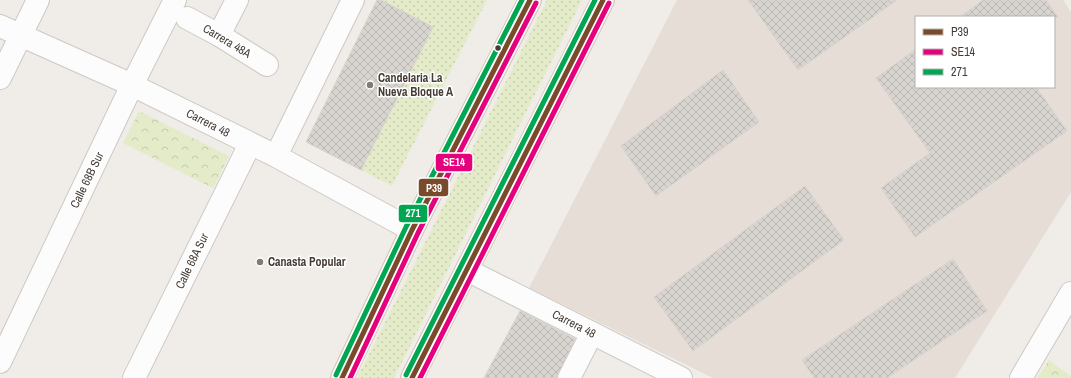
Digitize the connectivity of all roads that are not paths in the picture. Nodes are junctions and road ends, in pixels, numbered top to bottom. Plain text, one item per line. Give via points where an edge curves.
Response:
1 (38, 0) edge
2 (175, 0) edge
3 (238, 0) edge
4 (353, 0) edge
5 (530, 0) edge
6 (603, 0) edge
7 (187, 18) dead end
8 (0, 26) edge
9 (21, 35) junction
10 (219, 35) junction
11 (267, 65) dead end
12 (0, 78) edge
13 (132, 85) junction
14 (250, 144) junction
15 (276, 156) junction
16 (412, 230) junction
17 (467, 270) junction
18 (1071, 293) edge
19 (592, 333) junction
20 (0, 362) edge
21 (134, 378) edge
22 (342, 378) edge
23 (412, 378) edge
24 (569, 378) edge
25 (681, 378) edge
26 (1021, 378) edge

1 - 9 street
2 - 13 street, Calle 68B Sur
3 - 10 street
4 - 15 street
5 - 16 main road
6 - 17 main road
7 - 10 street, Carrera 48A
8 - 9 street, Carrera 48
9 - 12 street
9 - 13 street, Carrera 48
10 - 11 street, Carrera 48A
13 - 14 street, Carrera 48
13 - 20 street, Calle 68B Sur
14 - 15 street, Carrera 48
14 - 21 street, Calle 68A Sur
15 - 16 street, Carrera 48
16 - 22 main road
17 - 19 street, Carrera 48
17 - 23 main road
18 - 26 street
19 - 24 street
19 - 25 street, Carrera 48

